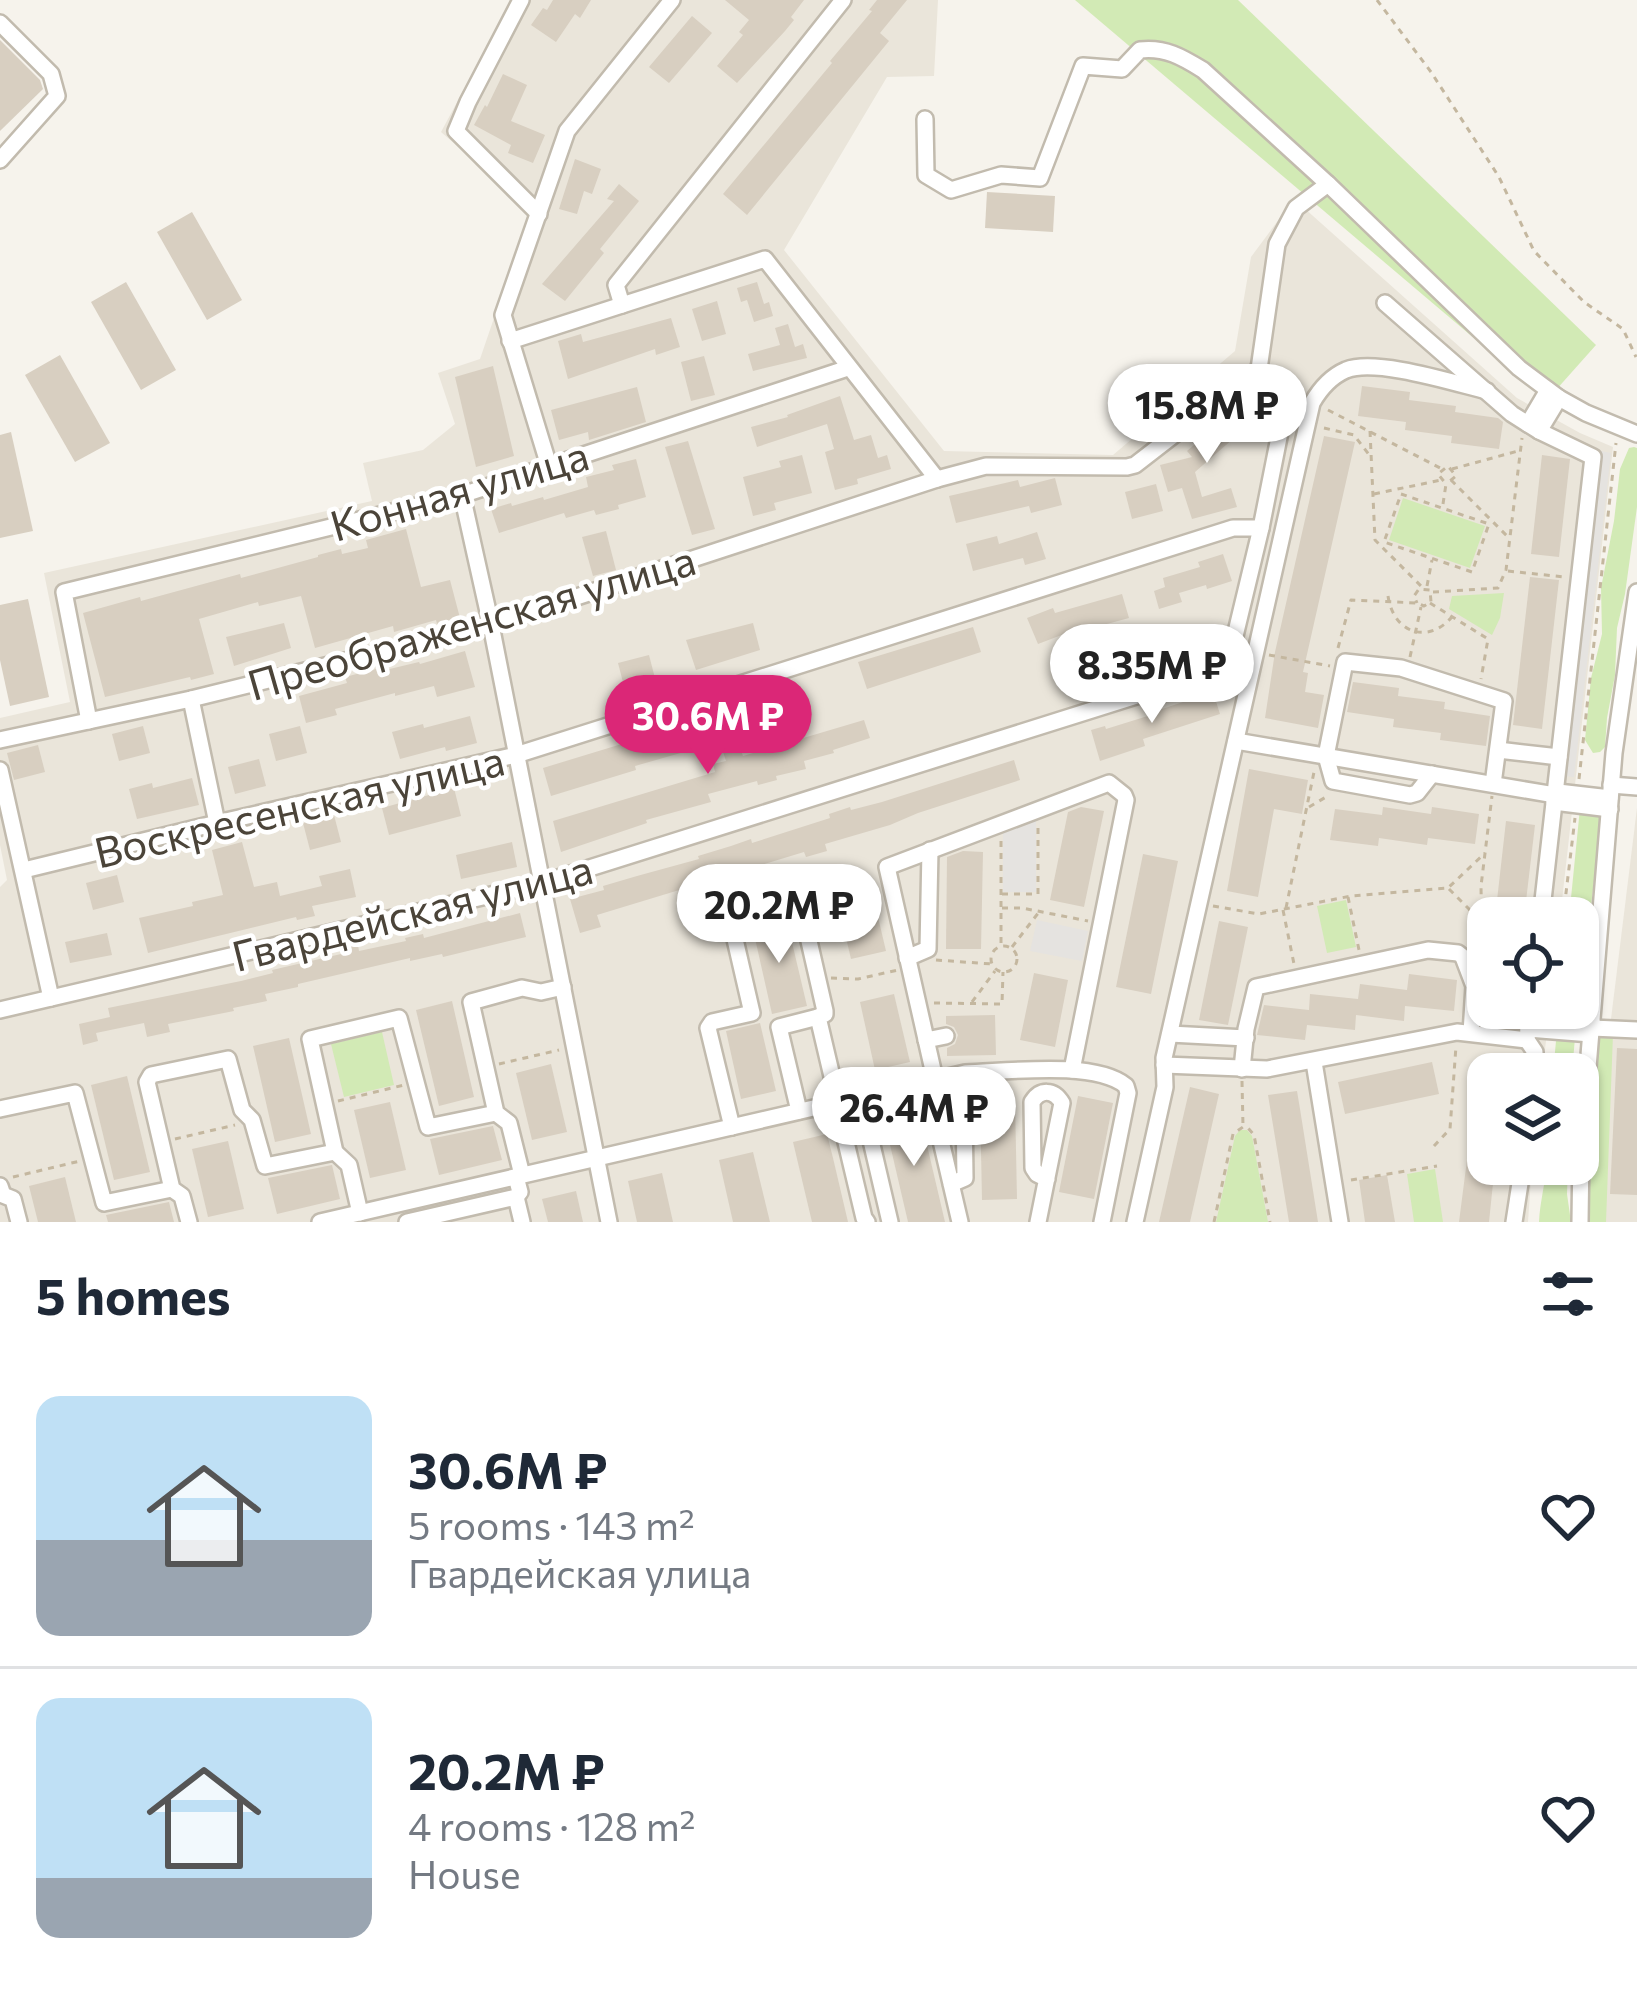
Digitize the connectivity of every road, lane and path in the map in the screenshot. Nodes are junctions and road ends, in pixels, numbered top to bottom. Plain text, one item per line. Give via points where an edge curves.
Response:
1 (521, 0) edge
2 (672, 0) edge
3 (843, 0) edge
4 (1376, 0) edge
5 (0, 23) edge
6 (925, 119) dead end
7 (0, 160) edge
8 (1328, 184) junction
9 (539, 214) junction
10 (1385, 303) dead end
11 (622, 305) junction
12 (510, 341) junction
13 (1636, 357) edge
14 (848, 368) junction
15 (1259, 369) junction
16 (1487, 392) junction
17 (1554, 394) junction
18 (1312, 402) junction
19 (1307, 424) junction
20 (1618, 426) junction
21 (1534, 427) junction
22 (1370, 431) junction
23 (1637, 434) edge
24 (1520, 451) junction
25 (1371, 457) junction
26 (549, 466) junction
27 (1447, 470) junction
28 (937, 479) junction
29 (1446, 481) junction
30 (1372, 494) junction
31 (462, 495) junction
32 (1442, 508) junction
33 (1261, 528) junction
34 (1510, 539) junction
35 (1432, 558) junction
36 (1506, 570) junction
37 (1580, 579) junction
38 (1427, 589) junction
39 (1637, 592) edge
40 (1388, 596) dead end
41 (1430, 603) junction
42 (1422, 606) junction
43 (1454, 615) junction
44 (491, 625) junction
45 (1416, 632) junction
46 (1256, 653) junction
47 (1342, 669) junction
48 (1407, 670) junction
49 (1479, 692) junction
50 (191, 699) junction
51 (88, 721) junction
52 (0, 740) edge
53 (1236, 741) junction
54 (1498, 750) junction
55 (516, 755) junction
56 (1326, 756) junction
57 (1559, 757) junction
58 (0, 770) edge
59 (1314, 772) dead end
60 (1432, 774) junction
61 (1493, 784) junction
62 (1637, 787) edge
63 (1340, 790) dead end
64 (1555, 796) junction
65 (1610, 797) junction
66 (1577, 800) junction
67 (1307, 808) junction
68 (1038, 815) dead end
69 (217, 823) junction
70 (1001, 829) dead end
71 (930, 850) junction
72 (1485, 853) junction
73 (24, 871) junction
74 (542, 883) junction
75 (1448, 888) junction
76 (1021, 892) junction
77 (1000, 894) junction
78 (1348, 897) junction
79 (1481, 897) edge
80 (1543, 897) edge
81 (1565, 897) edge
82 (1199, 904) junction
83 (1467, 907) edge
84 (1001, 908) junction
85 (1032, 910) junction
86 (1285, 910) junction
87 (1039, 912) junction
88 (1094, 922) dead end
89 (1599, 938) edge
90 (1001, 947) junction
91 (1011, 949) junction
92 (907, 958) junction
93 (1361, 964) junction
94 (1467, 967) edge
95 (999, 971) junction
96 (1297, 977) junction
97 (563, 987) junction
98 (51, 998) junction
99 (934, 1003) dead end
100 (972, 1003) junction
101 (0, 1010) edge
102 (752, 1012) junction
103 (818, 1018) junction
104 (1467, 1026) edge
105 (779, 1027) junction
106 (1599, 1028) edge
107 (1490, 1029) edge
108 (1592, 1029) edge
109 (1637, 1030) edge
110 (1464, 1033) junction
111 (1170, 1034) junction
112 (946, 1036) dead end
113 (1246, 1037) junction
114 (926, 1040) junction
115 (574, 1046) junction
116 (1314, 1062) junction
117 (1164, 1065) junction
118 (485, 1067) junction
119 (1072, 1070) junction
120 (1242, 1070) junction
121 (935, 1079) junction
122 (416, 1083) junction
123 (838, 1102) junction
124 (324, 1104) junction
125 (0, 1109) edge
126 (799, 1111) junction
127 (496, 1113) junction
128 (252, 1121) junction
129 (732, 1126) junction
130 (1244, 1127) junction
131 (161, 1142) junction
132 (1434, 1146) dead end
133 (335, 1152) junction
134 (92, 1158) junction
135 (596, 1158) junction
136 (1437, 1166) dead end
137 (519, 1176) junction
138 (1047, 1179) junction
139 (1349, 1180) dead end
140 (0, 1183) edge
141 (951, 1184) junction
142 (1520, 1185) edge
143 (172, 1189) junction
144 (517, 1197) junction
145 (360, 1213) junction
146 (183, 1218) edge
147 (438, 1219) edge
148 (19, 1222) edge
149 (320, 1222) edge
150 (407, 1222) edge
151 (522, 1222) edge
152 (609, 1222) edge
153 (867, 1222) edge
154 (890, 1222) edge
155 (960, 1222) edge
156 (1038, 1222) edge
157 (1102, 1222) edge
158 (1135, 1222) edge
159 (1214, 1222) edge
160 (1270, 1222) edge
161 (1340, 1222) edge
162 (1514, 1222) edge
163 (1580, 1222) edge

1 - 9 street via 456,131
2 - 9 street via 567,131
3 - 11 street via 616,285
4 - 13 path via 1499,177 1534,251 1623,329
5 - 7 street via 51,74 57,96
6 - 8 street via 926,175 951,190 1001,176 1040,178 1083,66 1123,69 1140,50 1168,51 1203,70
8 - 15 street via 1296,208 1277,244
8 - 17 street
9 - 12 street via 503,315
10 - 16 street
11 - 12 street
11 - 14 street via 765,259
12 - 26 street
14 - 26 street, Конная улица
14 - 28 street
15 - 28 street, Преображенская улица via 1135,465 986,466
15 - 33 street via 1288,392
16 - 18 street via 1353,368
16 - 21 street
17 - 20 street
17 - 21 street
18 - 19 street
18 - 22 path
19 - 25 path via 1354,435
19 - 46 street
20 - 23 street
20 - 66 path
21 - 24 path via 1522,432
21 - 37 street via 1593,457
22 - 25 path
22 - 27 path
24 - 27 path
24 - 34 path
25 - 30 path
26 - 31 street, Конная улица
27 - 29 path via 1438,474
27 - 29 path via 1456,476
28 - 44 street, Преображенская улица
29 - 30 path
29 - 32 path
29 - 34 path
30 - 38 path via 1375,540
31 - 44 street
31 - 51 street, Конная улица via 64,592
32 - 35 path via 1489,524 1472,572
32 - 35 path via 1401,494 1384,542
33 - 55 street, Воскресенская улица via 1232,528
33 - 74 street, Гвардейская улица via 1229,661 1219,670
34 - 36 path
35 - 38 path
36 - 37 path
36 - 38 path via 1498,588
37 - 57 street
38 - 41 path
38 - 42 path via 1414,596
39 - 65 street
40 - 45 path via 1396,619
41 - 42 path
41 - 43 path
42 - 45 path
43 - 45 path via 1432,632
43 - 49 path via 1488,639
44 - 50 street, Преображенская улица
44 - 55 street
45 - 48 path
46 - 47 path
46 - 53 street
47 - 48 street via 1349,661
47 - 56 street
48 - 49 street
49 - 54 street via 1504,701
50 - 51 street, Преображенская улица
50 - 69 street
51 - 52 street, Преображенская улица
53 - 56 street
53 - 82 street
54 - 57 street
54 - 61 street
55 - 69 street, Воскресенская улица
55 - 74 street
56 - 60 street
56 - 60 street via 1336,783 1414,795
57 - 64 street
58 - 73 street
59 - 67 path
60 - 61 street
61 - 64 street
61 - 72 path
62 - 65 street
63 - 67 path
64 - 66 street
64 - 80 street
65 - 66 street
65 - 89 street
66 - 81 path
67 - 86 path
68 - 76 path via 1038,894
69 - 73 street, Воскресенская улица
70 - 77 path
71 - 92 street via 928,949
71 - 92 street via 887,867
71 - 119 street via 1106,784 1126,797
72 - 75 path
72 - 79 path
73 - 98 street
74 - 97 street
74 - 98 street, Гвардейская улица
75 - 78 path
75 - 83 path
76 - 77 path
76 - 85 path
77 - 84 path
78 - 86 path
78 - 93 path
82 - 86 path
82 - 111 street
84 - 85 path
84 - 90 path
85 - 87 path
86 - 96 path
87 - 88 path
87 - 91 path
90 - 91 path
90 - 95 path via 992,954
91 - 95 path via 1016,965
92 - 114 street
93 - 94 street via 1428,950 1458,953
93 - 96 street
95 - 100 path
95 - 100 path via 1002,1004
96 - 113 street via 1256,987
97 - 115 street
97 - 118 street via 471,1002
98 - 101 street, Гвардейская улица
99 - 100 path
102 - 103 street via 731,918 793,902 801,907 825,1010
102 - 105 street
102 - 129 street via 708,1028
103 - 105 street
103 - 123 street
104 - 110 street
105 - 126 street
106 - 109 street
107 - 110 street
108 - 163 street
110 - 116 street
110 - 132 path via 1450,1129
111 - 113 street
111 - 117 street
112 - 114 street
113 - 120 street
114 - 121 street
115 - 118 path
115 - 135 street
116 - 120 street
116 - 161 street
117 - 120 street
117 - 158 street
118 - 127 street
119 - 121 street
119 - 157 street via 1105,1073 1128,1093
120 - 130 path
121 - 123 street
122 - 124 path
122 - 124 street via 395,1017 310,1039
122 - 127 street via 428,1127
123 - 126 street
124 - 133 street
125 - 134 street via 75,1093
126 - 129 street
127 - 137 street via 509,1123
128 - 131 path
128 - 131 street via 224,1058 148,1077
128 - 133 street via 265,1166
129 - 135 street
130 - 159 path via 1233,1135
130 - 160 path via 1254,1135
131 - 143 street
133 - 145 street via 347,1160 343,1178
134 - 140 path
134 - 143 street via 104,1203
135 - 137 street
135 - 152 street
136 - 139 path
137 - 144 street
137 - 145 street
138 - 138 street via 1062,1103 1047,1092 1032,1102 1033,1168
138 - 156 street
140 - 148 street
141 - 141 street via 965,1178 964,1106 948,1098 934,1110
141 - 155 street
142 - 162 street
143 - 146 street via 182,1196
144 - 147 street
144 - 151 street
145 - 149 street
147 - 150 street
153 - 154 street via 845,1138 864,1129

